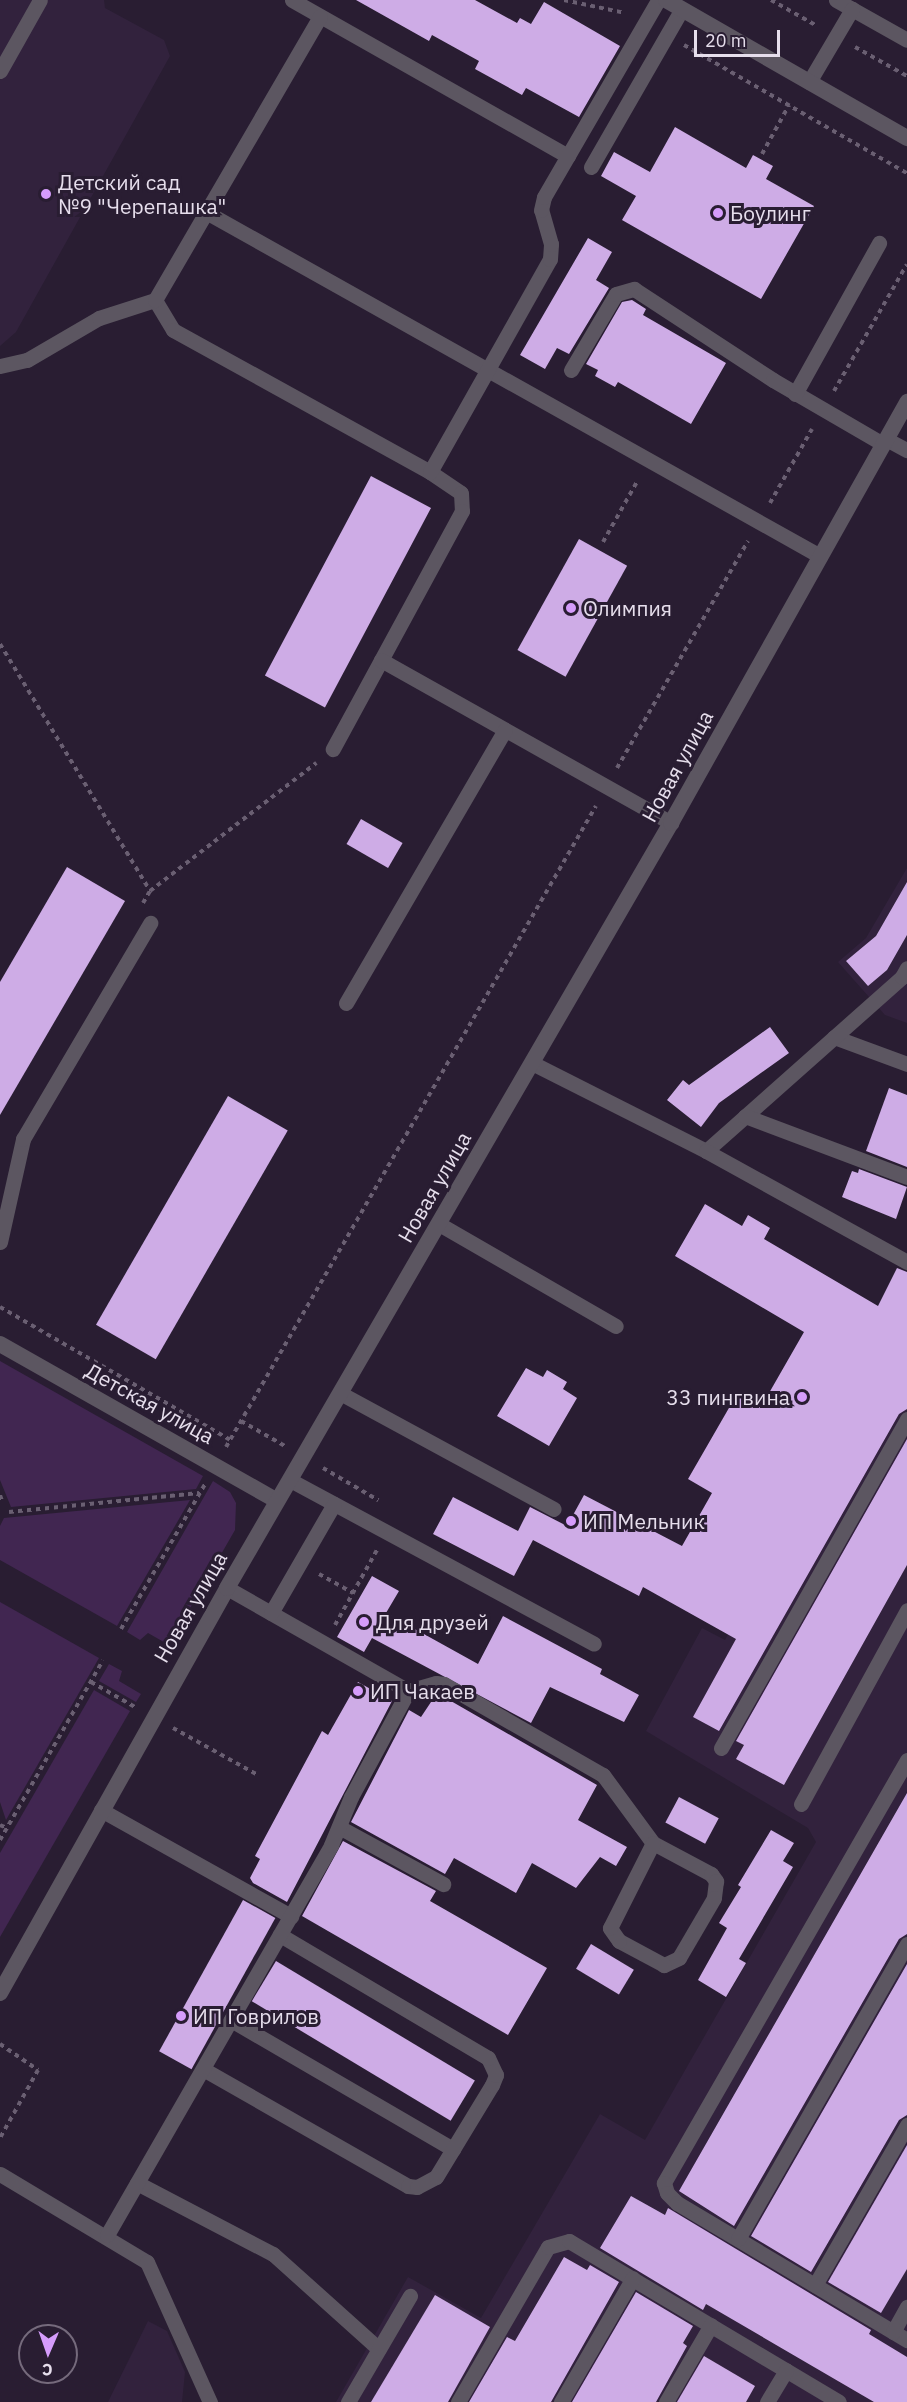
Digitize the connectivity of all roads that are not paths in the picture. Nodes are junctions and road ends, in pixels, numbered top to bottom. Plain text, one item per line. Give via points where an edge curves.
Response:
1 (40, 0) edge
2 (292, 0) edge
3 (658, 0) edge
4 (666, 0) edge
5 (836, 0) edge
6 (682, 9) junction
7 (852, 9) junction
8 (320, 15) junction
9 (907, 40) edge
10 (0, 71) edge
11 (809, 82) junction
12 (907, 138) edge
13 (568, 156) junction
14 (591, 167) dead end
15 (206, 212) junction
16 (879, 243) dead end
17 (155, 300) junction
18 (0, 366) edge
19 (489, 368) junction
20 (571, 370) dead end
21 (795, 394) junction
22 (907, 402) edge
23 (885, 442) junction
24 (907, 450) edge
25 (430, 472) junction
26 (820, 556) junction
27 (381, 660) junction
28 (505, 730) junction
29 (333, 749) dead end
30 (671, 823) junction
31 (150, 923) dead end
32 (905, 975) edge
33 (346, 1003) dead end
34 (834, 1037) junction
35 (532, 1063) junction
36 (907, 1064) edge
37 (745, 1116) junction
38 (706, 1151) junction
39 (907, 1177) edge
40 (439, 1224) junction
41 (0, 1242) edge
42 (907, 1262) edge
43 (616, 1326) dead end
44 (0, 1344) edge
45 (340, 1393) junction
46 (907, 1419) edge
47 (290, 1480) junction
48 (277, 1501) junction
49 (334, 1504) junction
50 (554, 1509) dead end
51 (227, 1588) junction
52 (907, 1610) edge
53 (271, 1613) junction
54 (594, 1644) dead end
55 (408, 1691) junction
56 (721, 1748) dead end
57 (907, 1760) edge
58 (801, 1804) dead end
59 (101, 1810) junction
60 (339, 1827) junction
61 (653, 1843) junction
62 (443, 1884) dead end
63 (291, 1916) junction
64 (280, 1935) junction
65 (907, 1944) edge
66 (0, 1993) edge
67 (231, 2020) junction
68 (203, 2069) junction
69 (907, 2125) edge
70 (453, 2149) junction
71 (0, 2174) edge
72 (137, 2183) junction
73 (106, 2235) junction
74 (738, 2239) junction
75 (633, 2278) junction
76 (815, 2285) junction
77 (410, 2296) dead end
78 (907, 2307) edge
79 (711, 2325) junction
80 (893, 2332) junction
81 (907, 2340) edge
82 (379, 2349) junction
83 (786, 2370) junction
84 (204, 2387) junction
85 (196, 2402) edge
86 (210, 2402) edge
87 (348, 2402) edge
88 (458, 2402) edge
89 (561, 2402) edge
90 (666, 2402) edge
91 (767, 2402) edge
92 (839, 2402) edge

1 - 10 lane
2 - 8 lane
3 - 13 lane
4 - 6 street
5 - 7 lane
6 - 11 street
6 - 14 lane
7 - 9 lane
7 - 11 lane
8 - 13 lane
8 - 15 lane
11 - 12 street
13 - 19 lane via 542,204 550,259
15 - 17 lane
15 - 19 lane
16 - 21 lane
17 - 18 lane via 99,318 27,360
17 - 25 lane via 173,330
19 - 25 lane
19 - 26 lane
20 - 21 lane via 616,294 634,289
21 - 23 lane
22 - 23 street, Новая улица
23 - 24 lane
23 - 26 street, Новая улица
25 - 27 lane via 461,494 462,511
26 - 30 street, Новая улица
27 - 28 lane
27 - 29 lane
28 - 30 lane
28 - 33 lane
30 - 35 street, Новая улица
31 - 41 lane via 23,1138
32 - 34 lane
34 - 36 lane
34 - 37 lane
35 - 38 lane
35 - 40 street, Новая улица
37 - 38 lane
37 - 39 lane
38 - 42 lane
40 - 43 lane
40 - 45 street, Новая улица
44 - 48 street, Детская улица
45 - 47 street, Новая улица
45 - 50 lane
46 - 56 lane
47 - 48 street, Новая улица
47 - 49 lane
48 - 51 street, Новая улица
49 - 53 lane
49 - 54 lane
51 - 53 lane
51 - 59 street, Новая улица
52 - 58 lane
53 - 55 lane
55 - 60 lane
55 - 61 lane via 444,1684 603,1774
57 - 74 lane via 666,2174 667,2193 677,2203
59 - 63 lane
59 - 66 street, Новая улица
60 - 62 lane
60 - 63 lane
61 - 61 lane via 610,1928 619,1941 664,1965 680,1958 714,1898 716,1881 711,1874
63 - 64 lane
64 - 67 lane
64 - 70 lane via 488,2058 496,2075
65 - 74 lane
67 - 68 lane
67 - 70 lane
68 - 70 lane via 408,2186 427,2185
68 - 72 lane
69 - 76 lane
71 - 73 lane
72 - 73 lane
72 - 82 lane via 273,2254
73 - 84 lane via 147,2262
74 - 76 lane
75 - 79 lane
75 - 88 lane via 568,2241 548,2247
75 - 89 lane
76 - 80 lane
77 - 82 lane
78 - 80 lane
79 - 83 lane
79 - 90 lane
80 - 81 lane
82 - 87 lane
83 - 91 lane
83 - 92 lane
84 - 85 lane
84 - 86 lane

